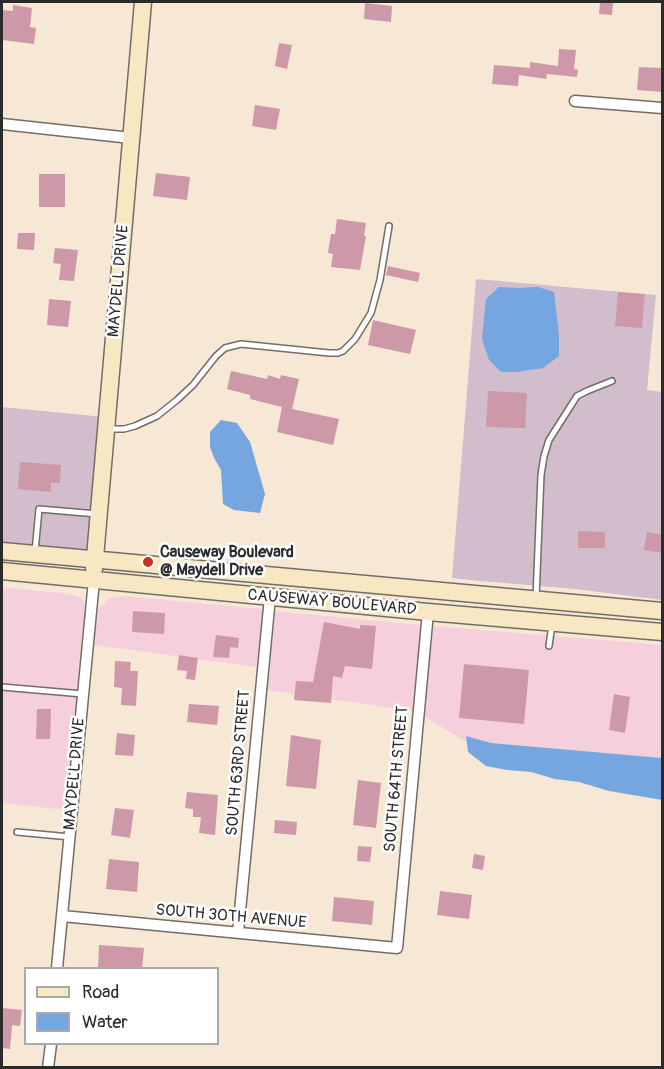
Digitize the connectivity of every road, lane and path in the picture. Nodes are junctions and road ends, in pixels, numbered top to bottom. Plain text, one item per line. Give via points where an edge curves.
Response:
1 (143, 2) edge
2 (575, 101) dead end
3 (663, 108) edge
4 (2, 124) edge
5 (131, 138) junction
6 (388, 226) dead end
7 (612, 381) dead end
8 (106, 429) junction
9 (99, 514) junction
10 (2, 551) edge
11 (34, 554) junction
12 (95, 560) junction
13 (2, 571) edge
14 (94, 580) junction
15 (270, 597) junction
16 (536, 599) junction
17 (655, 610) edge
18 (428, 612) junction
19 (552, 622) junction
20 (663, 632) edge
21 (549, 646) dead end
22 (2, 687) edge
23 (83, 694) junction
24 (17, 832) dead end
25 (70, 837) junction
26 (62, 916) junction
27 (238, 932) junction
28 (396, 948) joint
29 (57, 967) edge
30 (51, 1045) edge
31 (48, 1068) edge

1 - 5 main road, MAYDELL DRIVE
2 - 3 street
4 - 5 street
5 - 8 main road, MAYDELL DRIVE
6 - 8 lane via 371,313 343,351 241,344 225,348 193,385 157,416 124,429
7 - 16 lane via 577,396 549,440 541,475
8 - 9 main road, MAYDELL DRIVE
9 - 11 lane via 39,509
9 - 12 main road, MAYDELL DRIVE
10 - 11 main road, CAUSEWAY BOULEVARD
11 - 12 main road, CAUSEWAY BOULEVARD
12 - 14 main road, MAYDELL DRIVE
12 - 16 main road, CAUSEWAY BOULEVARD
13 - 14 main road, CAUSEWAY BOULEVARD
14 - 15 main road, CAUSEWAY BOULEVARD
14 - 23 street, MAYDELL DRIVE
15 - 18 main road, CAUSEWAY BOULEVARD
15 - 27 street, SOUTH 63RD STREET
16 - 17 main road, CAUSEWAY BOULEVARD
17 - 19 main road via 618,617 568,613 558,615
18 - 19 main road, CAUSEWAY BOULEVARD
18 - 28 street, SOUTH 64TH STREET
19 - 20 main road, CAUSEWAY BOULEVARD
19 - 21 lane
22 - 23 lane
23 - 25 street, MAYDELL DRIVE
24 - 25 lane
25 - 26 street, MAYDELL DRIVE
26 - 27 street, SOUTH 30TH AVENUE
26 - 29 street, MAYDELL DRIVE
27 - 28 street, SOUTH 30TH AVENUE
30 - 31 street

